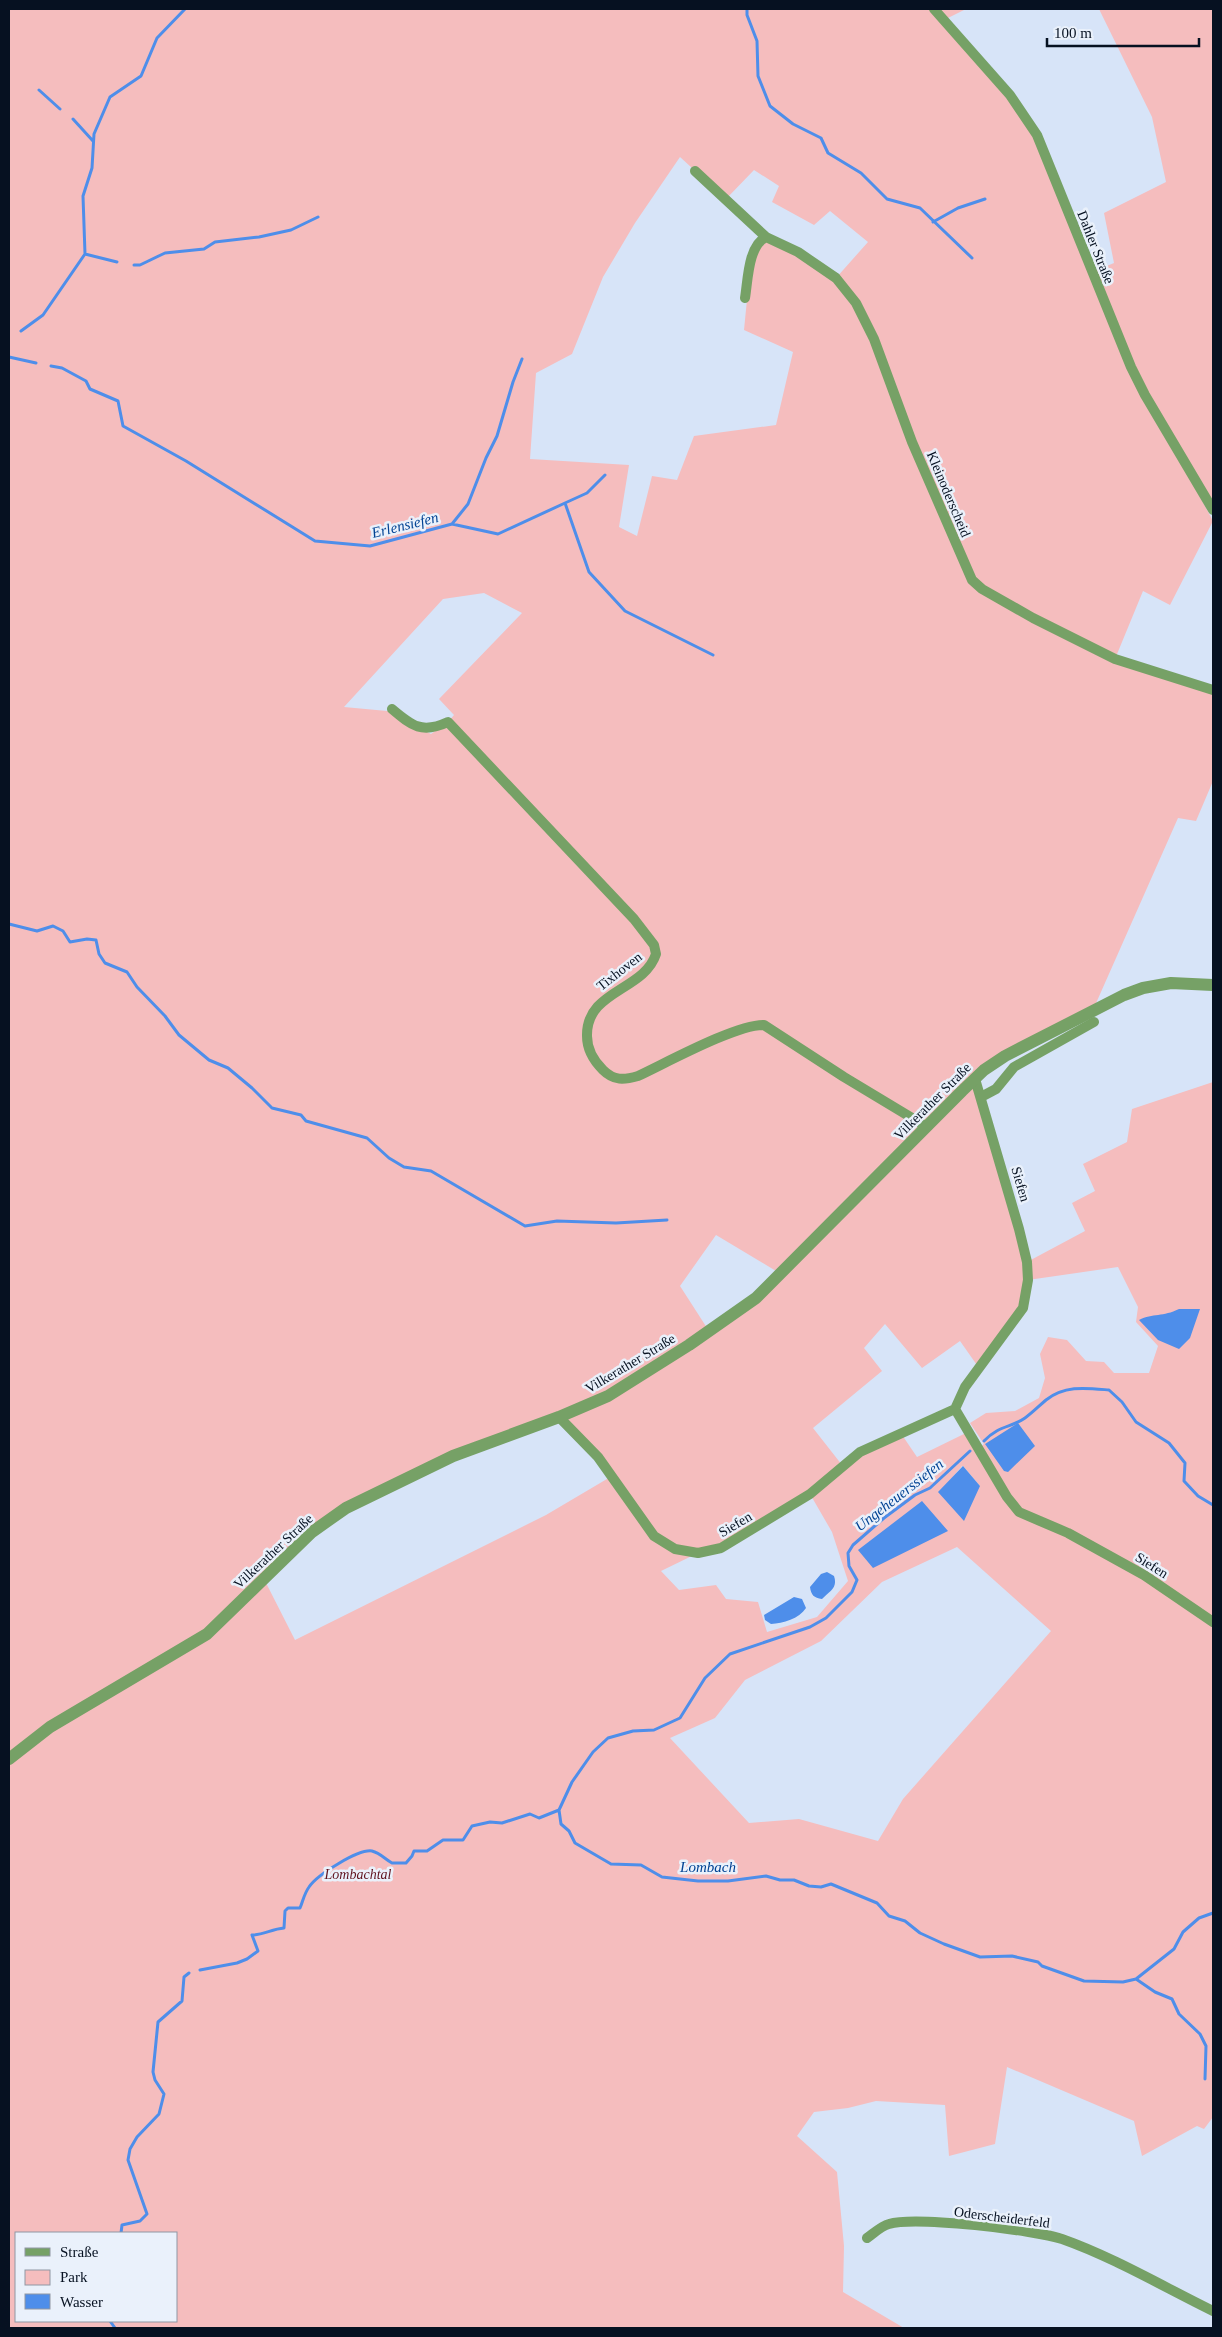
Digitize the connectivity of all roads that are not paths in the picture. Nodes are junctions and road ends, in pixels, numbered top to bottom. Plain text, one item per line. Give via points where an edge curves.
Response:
1 (934, 9) edge
2 (695, 171) dead end
3 (766, 237) junction
4 (745, 298) dead end
5 (1213, 510) edge
6 (1213, 690) edge
7 (392, 709) dead end
8 (1213, 985) edge
9 (1091, 1028) dead end
10 (974, 1079) junction
11 (981, 1097) junction
12 (926, 1127) junction
13 (955, 1409) junction
14 (559, 1417) junction
15 (1213, 1622) edge
16 (9, 1759) edge
17 (867, 2238) dead end
18 (1213, 2311) edge

1 - 5 street, Dahler Straße via 1010,95 1037,135 1131,367
2 - 3 street, Kleinoderscheid
3 - 4 street via 760,239 756,247
3 - 6 street, Kleinoderscheid via 817,264 836,278 856,303 874,339 903,419 972,580 1033,618 1115,659
7 - 12 street, Tixhoven via 412,726 432,729 448,722 634,919 654,945 656,954 649,967 609,996 590,1019 587,1029 589,1050 604,1071 623,1080 638,1076 736,1031 764,1025
8 - 10 street, Vilkerather Straße via 1171,983 1124,995 1005,1056
9 - 11 street via 1014,1067 996,1089
10 - 11 street, Siefen
10 - 12 street, Vilkerather Straße
11 - 13 street, Siefen via 1024,1246 1028,1280 1023,1308 965,1386
12 - 14 street, Vilkerather Straße via 756,1298 608,1396
13 - 14 street, Siefen via 860,1452 810,1494 721,1548 698,1554 674,1550 654,1536 598,1457
13 - 15 street, Siefen via 1019,1512 1068,1533 1144,1575
14 - 16 street, Vilkerather Straße via 453,1456 346,1508 312,1532 207,1634 50,1727
17 - 18 street, Oderscheiderfeld via 888,2224 926,2222 1047,2235 1094,2252

